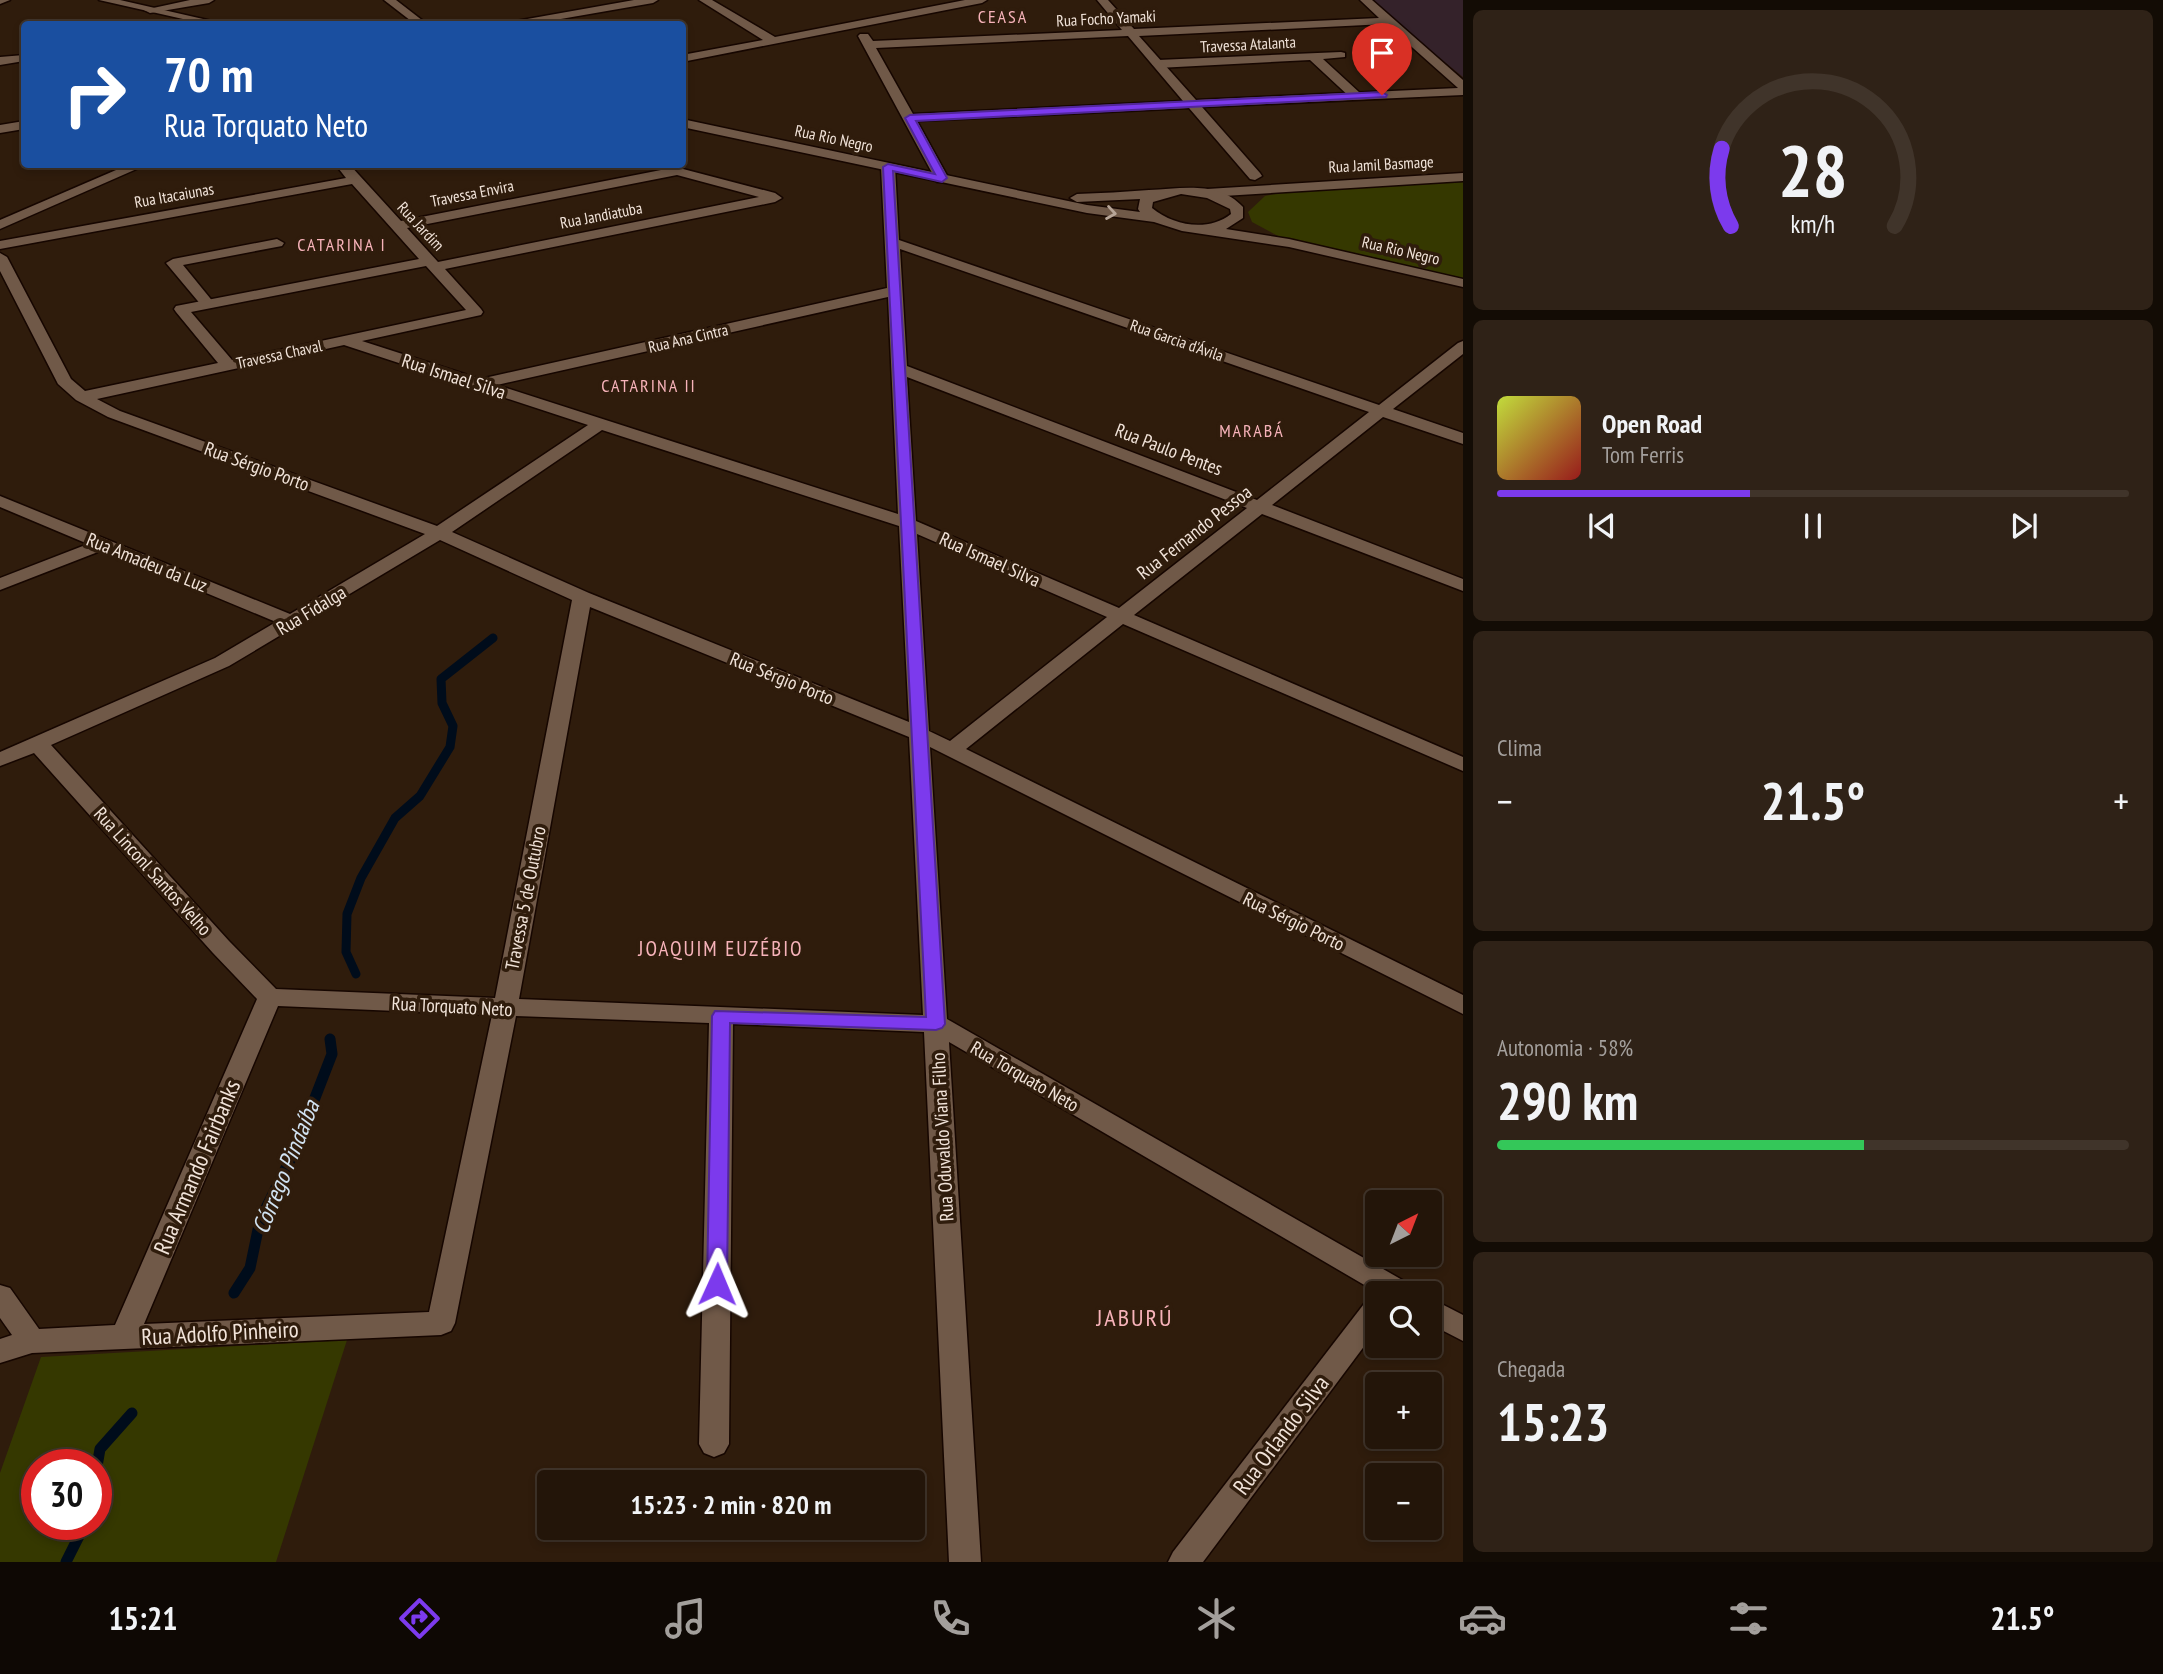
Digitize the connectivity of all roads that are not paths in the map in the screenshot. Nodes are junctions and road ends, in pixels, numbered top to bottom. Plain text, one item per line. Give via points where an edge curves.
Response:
1 (5, 0) edge
2 (104, 0) edge
3 (209, 0) edge
4 (389, 0) edge
5 (653, 0) edge
6 (704, 0) edge
7 (982, 0) edge
8 (1102, 0) edge
9 (1365, 0) edge
10 (0, 1) edge
11 (150, 10) junction
12 (204, 21) edge
13 (417, 21) edge
14 (533, 21) edge
15 (1386, 21) junction
16 (858, 25) junction
17 (1131, 33) junction
18 (773, 41) junction
19 (869, 45) junction
20 (1340, 55) dead end
21 (1314, 57) junction
22 (21, 58) edge
23 (686, 58) edge
24 (0, 61) edge
25 (1158, 64) junction
26 (1463, 89) edge
27 (1356, 96) junction
28 (1193, 104) junction
29 (910, 118) junction
30 (686, 125) edge
31 (21, 126) edge
32 (0, 129) edge
33 (888, 167) junction
34 (133, 168) edge
35 (344, 168) edge
36 (629, 168) edge
37 (666, 168) edge
38 (677, 171) junction
39 (1255, 176) dead end
40 (641, 177) junction
41 (1463, 177) edge
42 (942, 178) junction
43 (355, 180) junction
44 (1300, 185) junction
45 (1207, 193) junction
46 (1020, 194) junction
47 (1159, 194) junction
48 (1237, 211) junction
49 (1154, 218) junction
50 (0, 225) edge
51 (397, 226) junction
52 (1196, 228) junction
53 (892, 242) junction
54 (277, 243) dead end
55 (1289, 243) junction
56 (0, 245) edge
57 (0, 257) edge
58 (431, 264) junction
59 (1463, 283) edge
60 (895, 291) junction
61 (207, 303) junction
62 (476, 312) joint
63 (343, 341) junction
64 (1462, 348) edge
65 (227, 364) junction
66 (899, 368) junction
67 (480, 384) junction
68 (82, 397) junction
69 (1381, 411) junction
70 (601, 423) junction
71 (1463, 439) edge
72 (0, 501) edge
73 (1260, 507) junction
74 (907, 523) junction
75 (439, 533) junction
76 (103, 544) junction
77 (0, 583) edge
78 (1463, 585) edge
79 (582, 597) junction
80 (1121, 616) junction
81 (293, 622) junction
82 (919, 734) junction
83 (38, 744) junction
84 (951, 750) junction
85 (0, 760) edge
86 (1463, 765) edge
87 (270, 997) junction
88 (1463, 1005) edge
89 (505, 1009) junction
90 (721, 1016) junction
91 (936, 1024) junction
92 (1365, 1281) edge
93 (0, 1296) edge
94 (1442, 1317) edge
95 (441, 1323) joint
96 (1365, 1328) edge
97 (1463, 1329) edge
98 (124, 1337) junction
99 (32, 1341) junction
100 (0, 1351) edge
101 (714, 1444) dead end
102 (965, 1562) edge
103 (1184, 1562) edge

1 - 10 street
2 - 11 street
3 - 11 street
4 - 13 street
5 - 14 street
6 - 18 street
7 - 16 street
8 - 17 street
9 - 15 street
11 - 12 street
15 - 17 street, Rua Focho Yamaki
15 - 26 street
16 - 18 street
16 - 19 street
17 - 19 street, Rua Focho Yamaki
17 - 25 street
18 - 23 street
19 - 29 street
20 - 21 street, Travessa Atalanta
21 - 25 street, Travessa Atalanta
21 - 27 street
22 - 24 street
25 - 28 street
26 - 27 street
27 - 28 street
28 - 29 street
28 - 39 street
29 - 42 street
30 - 33 street, Rua Rio Negro
31 - 32 street
33 - 42 street, Rua Rio Negro
33 - 53 street, Rua Oduvaldo Viana Filho
34 - 50 street
35 - 43 street, Rua Jardim
36 - 40 street
37 - 38 street
38 - 40 street, Travessa Envira
38 - 58 street, Rua Jandiatuba via 775,198
40 - 51 street, Travessa Envira
41 - 44 street, Rua Jamil Basmage
42 - 46 street, Rua Rio Negro
43 - 51 street, Rua Jardim
43 - 56 street, Rua Itacaiunas
44 - 45 street, Rua Jamil Basmage
44 - 48 street, Rua Jamil Basmage via 1256,193 1237,203
45 - 47 street, Rua Rio Negro via 1181,190
45 - 48 street, Rua Rio Negro via 1225,199
46 - 47 street, Rua Rio Negro via 1077,198
46 -> 49 street, Rua Rio Negro
47 - 49 street via 1146,200 1145,209
48 - 52 street, Rua Jamil Basmage via 1224,225
48 - 55 street, Rua Rio Negro via 1244,224
49 - 52 street, Rua Rio Negro
51 - 58 street, Rua Jardim
52 - 55 street, Rua Rio Negro
53 - 60 street, Rua Oduvaldo Viana Filho
53 - 69 street, Rua Garcia d'Ávila
54 - 61 street via 173,263
55 - 59 street, Rua Rio Negro
57 - 68 street via 64,381
58 - 61 street, Rua Jandiatuba
58 - 62 street, Rua Jardim
60 - 66 street, Rua Oduvaldo Viana Filho
60 - 67 street, Rua Ana Cintra
61 - 65 street, Rua Jandiatuba via 181,309
62 - 63 street, Travessa Chaval
63 - 65 street, Travessa Chaval
63 - 67 street, Rua Ismael Silva
64 - 69 street, Rua Fernando Pessoa
65 - 68 street, Travessa Chaval
66 - 73 street, Rua Paulo Pentes
66 - 74 street, Rua Oduvaldo Viana Filho
67 - 70 street, Rua Ismael Silva
68 - 75 street, Rua Sérgio Porto via 114,414
69 - 71 street, Rua Garcia d'Ávila
69 - 73 street, Rua Fernando Pessoa
70 - 74 street, Rua Ismael Silva
70 - 75 street, Rua Fidalga
72 - 76 street, Rua Amadeu da Luz
73 - 78 street, Rua Paulo Pentes
73 - 80 street, Rua Fernando Pessoa
74 - 80 street, Rua Ismael Silva
74 - 82 street, Rua Oduvaldo Viana Filho
75 - 79 street, Rua Sérgio Porto
75 - 81 street, Rua Fidalga
76 - 77 street
76 - 81 street, Rua Amadeu da Luz
79 - 82 street, Rua Sérgio Porto
79 - 89 street, Travessa 5 de Outubro
80 - 84 street, Rua Fernando Pessoa
80 - 86 street, Rua Ismael Silva
81 - 83 street, Rua Fidalga via 222,662
82 - 84 street, Rua Sérgio Porto
82 - 91 street, Rua Oduvaldo Viana Filho
83 - 85 street, Rua Fidalga
83 - 87 street, Rua Linconl Santos Velho
84 - 88 street, Rua Sérgio Porto
87 - 89 street, Rua Torquato Neto
87 - 98 street, Rua Armando Fairbanks
89 - 90 street, Rua Torquato Neto
89 - 95 street, Travessa 5 de Outubro
90 - 91 street, Rua Torquato Neto
90 - 101 street
91 - 92 street, Rua Torquato Neto
91 - 102 street, Rua Oduvaldo Viana Filho
93 - 99 street
94 - 97 street
95 - 98 street, Rua Adolfo Pinheiro
96 - 103 street, Rua Orlando Silva
98 - 99 street, Rua Adolfo Pinheiro
99 - 100 street, Rua Adolfo Pinheiro

